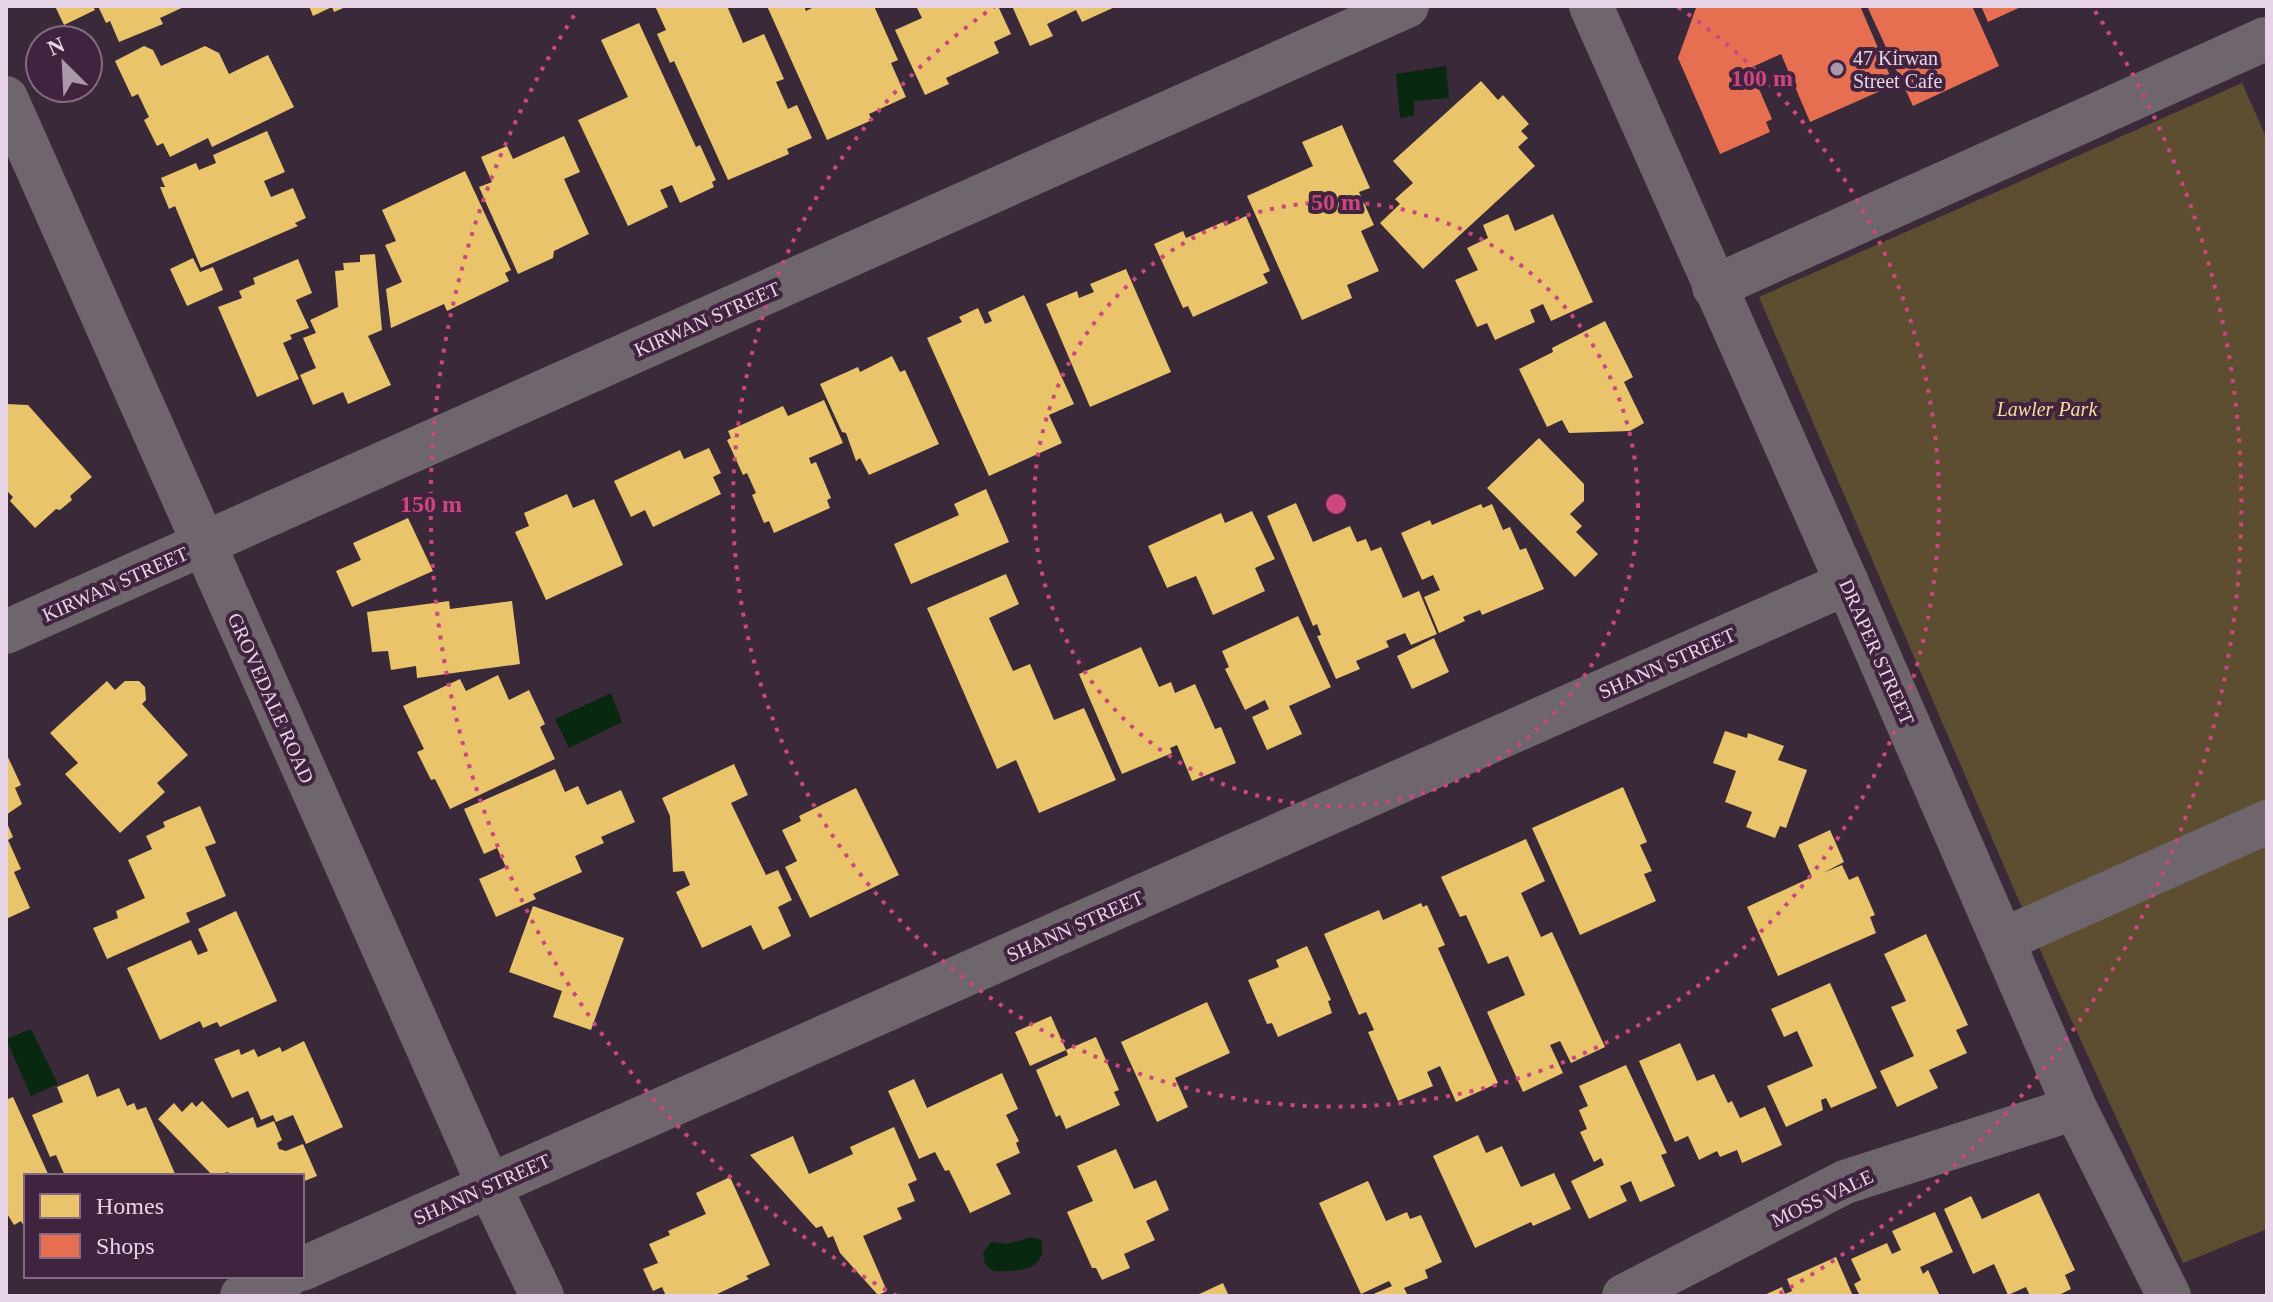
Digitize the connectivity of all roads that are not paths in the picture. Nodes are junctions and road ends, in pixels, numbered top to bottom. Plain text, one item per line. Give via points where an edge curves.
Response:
1 (1407, 6) edge
2 (1591, 6) edge
3 (2261, 29) edge
4 (6, 98) edge
5 (1714, 287) junction
6 (203, 545) junction
7 (1847, 583) junction
8 (6, 632) edge
9 (2267, 822) edge
10 (2003, 940) junction
11 (2075, 1108) junction
12 (489, 1186) junction
13 (304, 1268) edge
14 (282, 1278) edge
15 (242, 1296) edge
16 (542, 1296) edge
17 (1624, 1296) edge
18 (2169, 1296) edge

1 - 6 street, KIRWAN STREET
2 - 5 street, DRAPER STREET
3 - 5 street
4 - 6 street, GROVEDALE ROAD
5 - 7 street, DRAPER STREET
6 - 8 street, KIRWAN STREET
6 - 12 street, GROVEDALE ROAD
7 - 10 street, DRAPER STREET
7 - 12 street, SHANN STREET
9 - 10 street
10 - 11 street, DRAPER STREET
11 - 17 street, MOSS VALE via 1845,1182
11 - 18 street, DRAPER STREET
12 - 13 street, SHANN STREET
12 - 16 street, GROVEDALE ROAD
14 - 15 street

